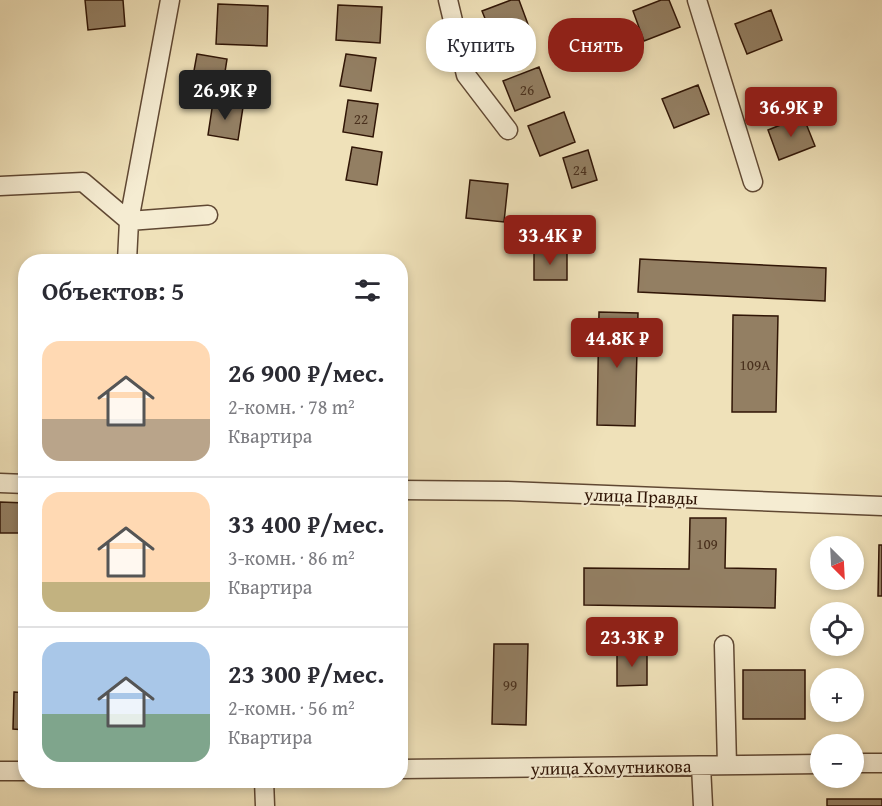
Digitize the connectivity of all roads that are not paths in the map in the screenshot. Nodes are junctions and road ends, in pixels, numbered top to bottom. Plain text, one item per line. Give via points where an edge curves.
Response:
1 (170, 0) edge
2 (448, 0) edge
3 (697, 0) edge
4 (507, 130) dead end
5 (753, 182) dead end
6 (0, 186) edge
7 (208, 215) dead end
8 (129, 221) junction
9 (127, 254) edge
10 (0, 483) edge
11 (18, 484) edge
12 (408, 490) edge
13 (882, 506) edge
14 (724, 645) dead end
15 (864, 763) edge
16 (882, 763) edge
17 (810, 764) edge
18 (727, 765) junction
19 (701, 766) junction
20 (408, 769) edge
21 (0, 771) edge
22 (18, 771) edge
23 (264, 788) edge
24 (265, 806) edge
25 (703, 806) edge

1 - 8 street
2 - 4 street via 466,75
3 - 5 street
6 - 8 street via 83,182
7 - 8 street
8 - 9 street
10 - 11 street
12 - 13 street, улица Правды via 508,490
14 - 18 street
15 - 16 street
17 - 18 street, улица Хомутникова
18 - 19 street, улица Хомутникова
19 - 20 street, улица Хомутникова
19 - 25 street
21 - 22 street
23 - 24 street

